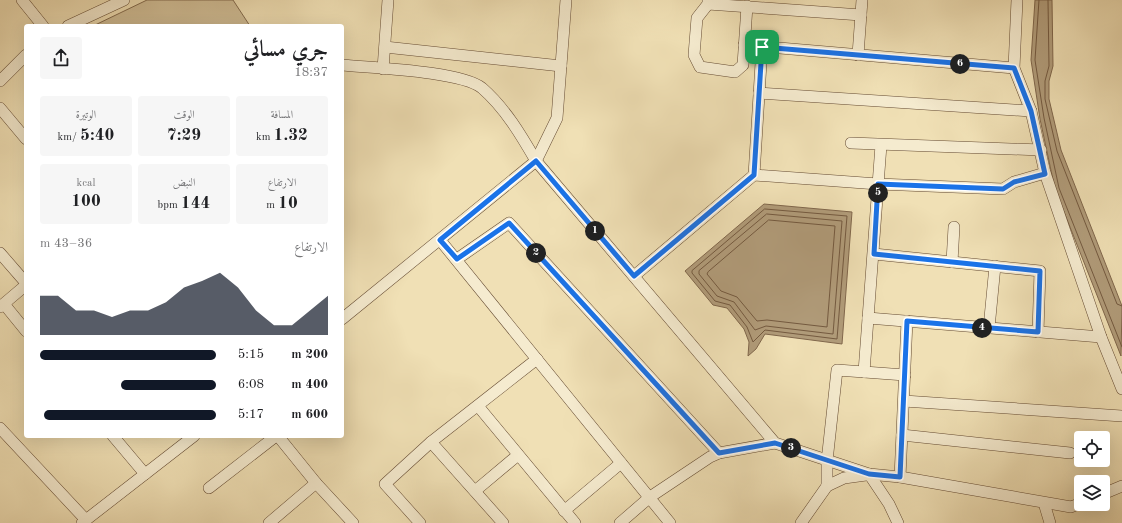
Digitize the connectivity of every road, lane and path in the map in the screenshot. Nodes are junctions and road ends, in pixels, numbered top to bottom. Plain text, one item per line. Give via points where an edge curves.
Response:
1 (22, 0) edge
2 (124, 0) edge
3 (388, 0) edge
4 (566, 0) edge
5 (862, 0) edge
6 (1017, 0) edge
7 (708, 2) edge
8 (777, 4) edge
9 (746, 6) junction
10 (861, 15) junction
11 (41, 24) edge
12 (72, 24) edge
13 (744, 45) junction
14 (385, 47) junction
15 (762, 47) junction
16 (858, 55) junction
17 (24, 57) edge
18 (344, 65) edge
19 (561, 66) junction
20 (1014, 68) junction
21 (383, 69) junction
22 (0, 81) edge
23 (759, 93) junction
24 (0, 108) edge
25 (1031, 111) junction
26 (24, 137) edge
27 (851, 143) dead end
28 (881, 145) junction
29 (1041, 150) junction
30 (536, 161) junction
31 (1045, 174) junction
32 (754, 175) junction
33 (878, 184) junction
34 (954, 227) dead end
35 (440, 240) junction
36 (0, 253) edge
37 (874, 254) junction
38 (457, 259) junction
39 (952, 262) junction
40 (995, 266) junction
41 (634, 276) junction
42 (24, 282) edge
43 (24, 286) edge
44 (2, 306) edge
45 (344, 317) edge
46 (868, 318) junction
47 (907, 321) junction
48 (989, 328) junction
49 (24, 329) edge
50 (1038, 332) junction
51 (1101, 337) junction
52 (537, 359) junction
53 (864, 372) junction
54 (905, 375) junction
55 (1122, 388) edge
56 (904, 400) junction
57 (478, 406) junction
58 (1122, 416) edge
59 (0, 428) edge
60 (902, 435) junction
61 (115, 438) edge
62 (191, 438) edge
63 (274, 438) edge
64 (279, 438) edge
65 (431, 442) junction
66 (775, 443) junction
67 (719, 453) junction
68 (1070, 453) dead end
69 (518, 455) junction
70 (827, 460) junction
71 (621, 463) junction
72 (145, 474) junction
73 (869, 474) junction
74 (900, 477) junction
75 (316, 483) junction
76 (827, 486) junction
77 (1122, 486) edge
78 (209, 488) dead end
79 (475, 491) junction
80 (1110, 491) edge
81 (650, 497) junction
82 (1044, 503) junction
83 (1074, 506) edge
84 (564, 511) junction
85 (84, 521) edge
86 (269, 523) edge
87 (353, 523) edge
88 (420, 523) edge
89 (503, 523) edge
90 (575, 523) edge
91 (620, 523) edge
92 (670, 523) edge
93 (802, 523) edge
94 (898, 523) edge
95 (1050, 523) edge

1 - 11 street
2 - 12 street
3 - 14 street
4 - 19 street
5 - 10 street
6 - 20 street
7 - 9 street
7 - 13 street via 697,18 694,55 700,67 735,72 743,65
8 - 9 street
8 - 10 street
9 - 13 street
10 - 16 street
13 - 15 street
14 - 19 street
14 - 21 street
15 - 16 street
15 - 23 street
16 - 20 street
17 - 22 street
18 - 21 street
19 - 30 street via 557,118
20 - 25 street
21 - 30 street via 449,75 481,87 514,124
23 - 25 street
23 - 32 street
24 - 26 street
25 - 29 street
27 - 28 street
28 - 29 street
28 - 33 street
29 - 31 street
30 - 35 street
30 - 41 street
31 - 33 street via 1014,182 1003,189
31 - 51 street
32 - 33 street
32 - 41 street
33 - 37 street
34 - 39 street
35 - 38 street
35 - 45 street
36 - 42 street
37 - 39 street
37 - 46 street
38 - 52 street
38 - 67 street via 509,223
39 - 40 street
40 - 48 street
40 - 50 street via 1040,271
41 - 66 street
43 - 44 street
44 - 49 street
46 - 47 street
46 - 53 street
47 - 48 street
47 - 54 street
48 - 50 street
50 - 51 street
51 - 55 street
52 - 57 street
52 - 71 street
53 - 54 street
53 - 70 street via 837,370
54 - 56 street
56 - 58 street
56 - 60 street
57 - 65 street
57 - 69 street
59 - 85 street
60 - 68 street
60 - 74 street
61 - 72 street
62 - 72 street
63 - 78 street
64 - 75 street
65 - 79 street
65 - 88 street via 385,484
66 - 67 street
66 - 70 street
67 - 81 street
69 - 79 street
69 - 84 street
70 - 73 street
70 - 76 street
71 - 81 street
71 - 84 street
72 - 85 street
73 - 74 street
73 - 76 street via 844,478
73 - 94 street
74 - 82 street
75 - 86 street
75 - 87 street
76 - 93 street
77 - 80 street
79 - 89 street
81 - 91 street
81 - 92 street
82 - 83 street
82 - 95 street
84 - 90 street

